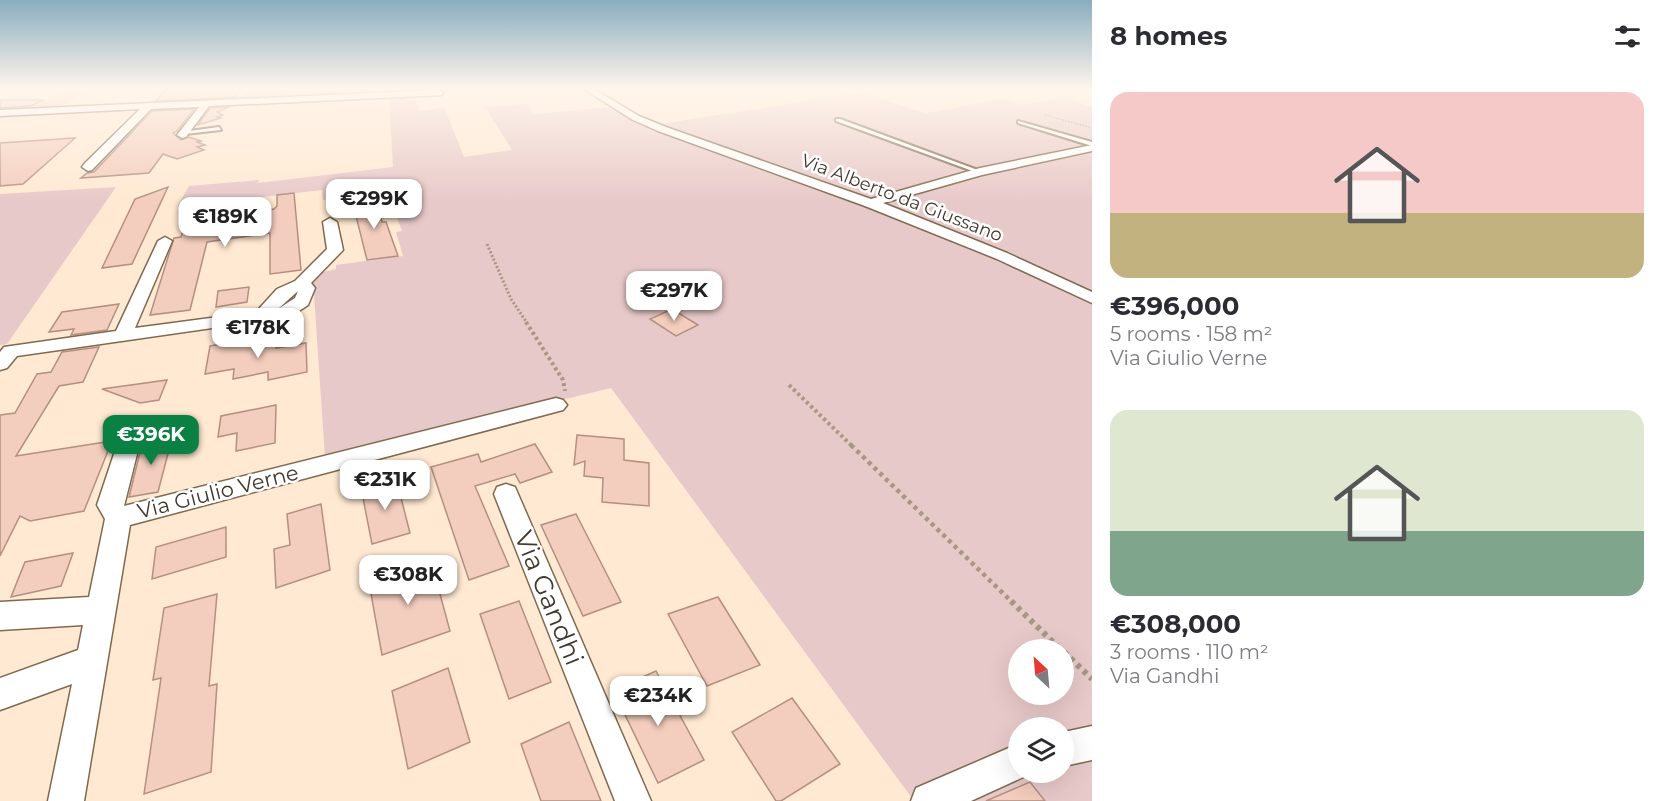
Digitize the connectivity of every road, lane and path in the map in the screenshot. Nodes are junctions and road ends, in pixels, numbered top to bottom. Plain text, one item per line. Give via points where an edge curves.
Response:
1 (130, 126) edge
2 (190, 126) edge
3 (656, 126) edge
4 (855, 126) edge
5 (1033, 126) edge
6 (219, 129) dead end
7 (184, 134) joint
8 (1092, 146) edge
9 (88, 167) dead end
10 (980, 172) junction
11 (870, 203) junction
12 (330, 222) dead end
13 (165, 241) dead end
14 (487, 244) dead end
15 (1092, 298) edge
16 (123, 335) junction
17 (0, 364) edge
18 (789, 385) dead end
19 (556, 405) joint
20 (132, 430) dead end
21 (506, 494) dead end
22 (118, 518) junction
23 (102, 610) junction
24 (0, 616) edge
25 (1050, 639) edge
26 (93, 660) junction
27 (1074, 662) edge
28 (1092, 679) edge
29 (0, 694) edge
30 (1092, 743) edge
31 (1074, 747) edge
32 (1008, 766) edge
33 (66, 801) edge
34 (633, 801) edge
35 (929, 801) edge

1 - 9 street
2 - 7 street
3 - 11 street, Via Alberto da Giussano
4 - 10 lane
5 - 8 lane
6 - 7 lane
8 - 10 street
10 - 11 street
11 - 15 street, Via Alberto da Giussano via 1002,255
12 - 16 street via 334,250 300,284 307,288 294,308 284,313
13 - 16 street
14 - 19 path via 506,290 563,380 566,397
16 - 17 street via 11,351
18 - 25 path
19 - 22 street, Via Giulio Verne
20 - 22 street, Via Giulio Verne via 110,505
21 - 34 street, Via Gandhi
22 - 23 street, Via Giulio Verne
23 - 24 street
23 - 26 street, Via Giulio Verne
26 - 29 street
26 - 33 street, Via Giulio Verne
27 - 28 path
30 - 31 street
32 - 35 street

